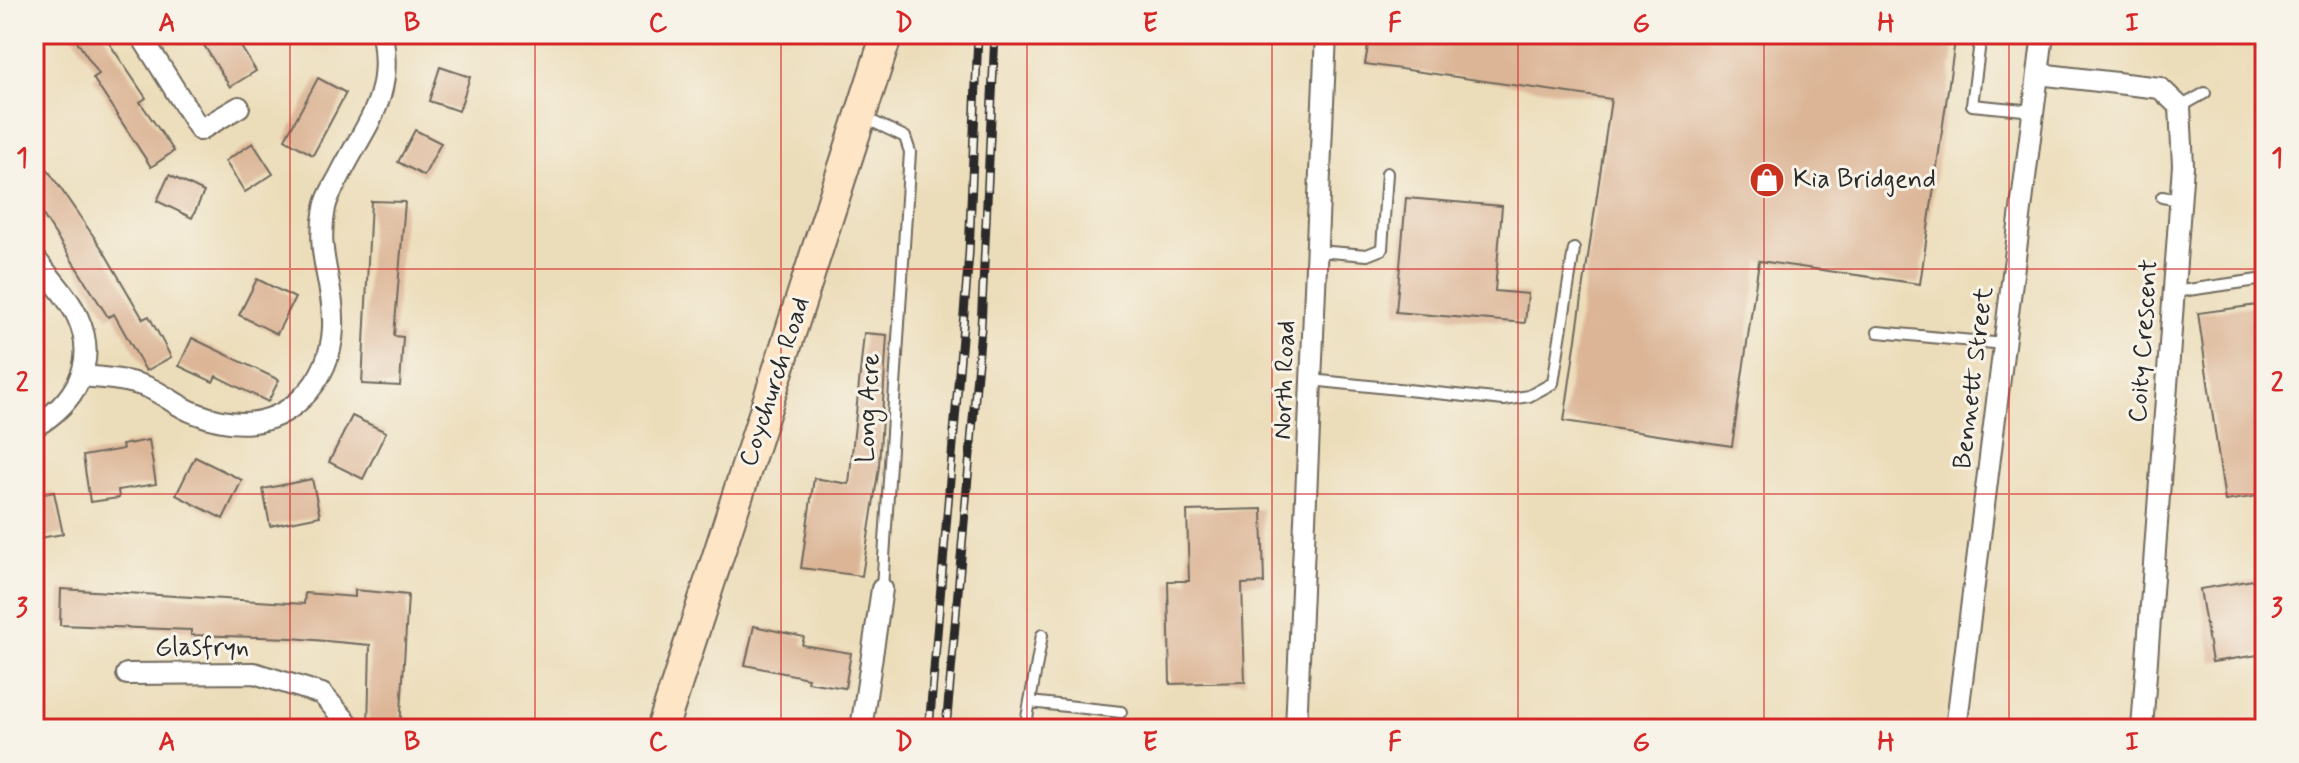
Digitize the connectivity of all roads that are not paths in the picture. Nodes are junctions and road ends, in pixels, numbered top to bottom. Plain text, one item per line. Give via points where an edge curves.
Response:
1 (140, 34) edge
2 (382, 34) edge
3 (887, 34) edge
4 (1326, 34) edge
5 (1981, 34) edge
6 (2043, 34) edge
7 (2038, 74) junction
8 (2205, 93) dead end
9 (239, 107) dead end
10 (2180, 107) junction
11 (2034, 111) junction
12 (861, 116) junction
13 (1387, 173) dead end
14 (1574, 249) dead end
15 (1317, 251) junction
16 (34, 257) edge
17 (2265, 279) edge
18 (2174, 292) junction
19 (1878, 332) dead end
20 (2004, 344) junction
21 (81, 376) junction
22 (1311, 380) junction
23 (34, 427) edge
24 (882, 589) joint
25 (1042, 635) dead end
26 (127, 674) dead end
27 (1030, 702) junction
28 (1121, 712) dead end
29 (353, 729) edge
30 (662, 729) edge
31 (861, 729) edge
32 (1025, 729) edge
33 (1296, 729) edge
34 (1956, 729) edge
35 (2142, 729) edge

1 - 9 street via 200,130
2 - 21 street via 383,87 371,126 326,203 319,241 333,327 315,386 268,422 235,423 195,413 147,387
3 - 12 main road, Coychurch Road
4 - 15 street, North Road
5 - 11 lane via 1972,105
6 - 7 street, Bennett Street
7 - 10 street via 2160,88
7 - 11 street, Bennett Street
8 - 10 lane
10 - 18 street, Coity Crescent via 2171,199
11 - 20 street, Bennett Street
12 - 24 lane, Long Acre via 905,137 910,152
12 - 30 main road, Coychurch Road
13 - 15 lane via 1382,249 1367,255
14 - 22 lane via 1553,383 1541,390 1481,400
15 - 22 street, North Road
16 - 21 street via 78,317 86,349
17 - 18 lane
18 - 35 street, Coity Crescent
19 - 20 lane
20 - 34 street, Bennett Street
21 - 23 street via 65,406
22 - 33 street, North Road
24 - 31 street, Long Acre
25 - 27 lane
26 - 29 street, Glasfryn via 254,673 322,694
27 - 28 lane
27 - 32 lane

